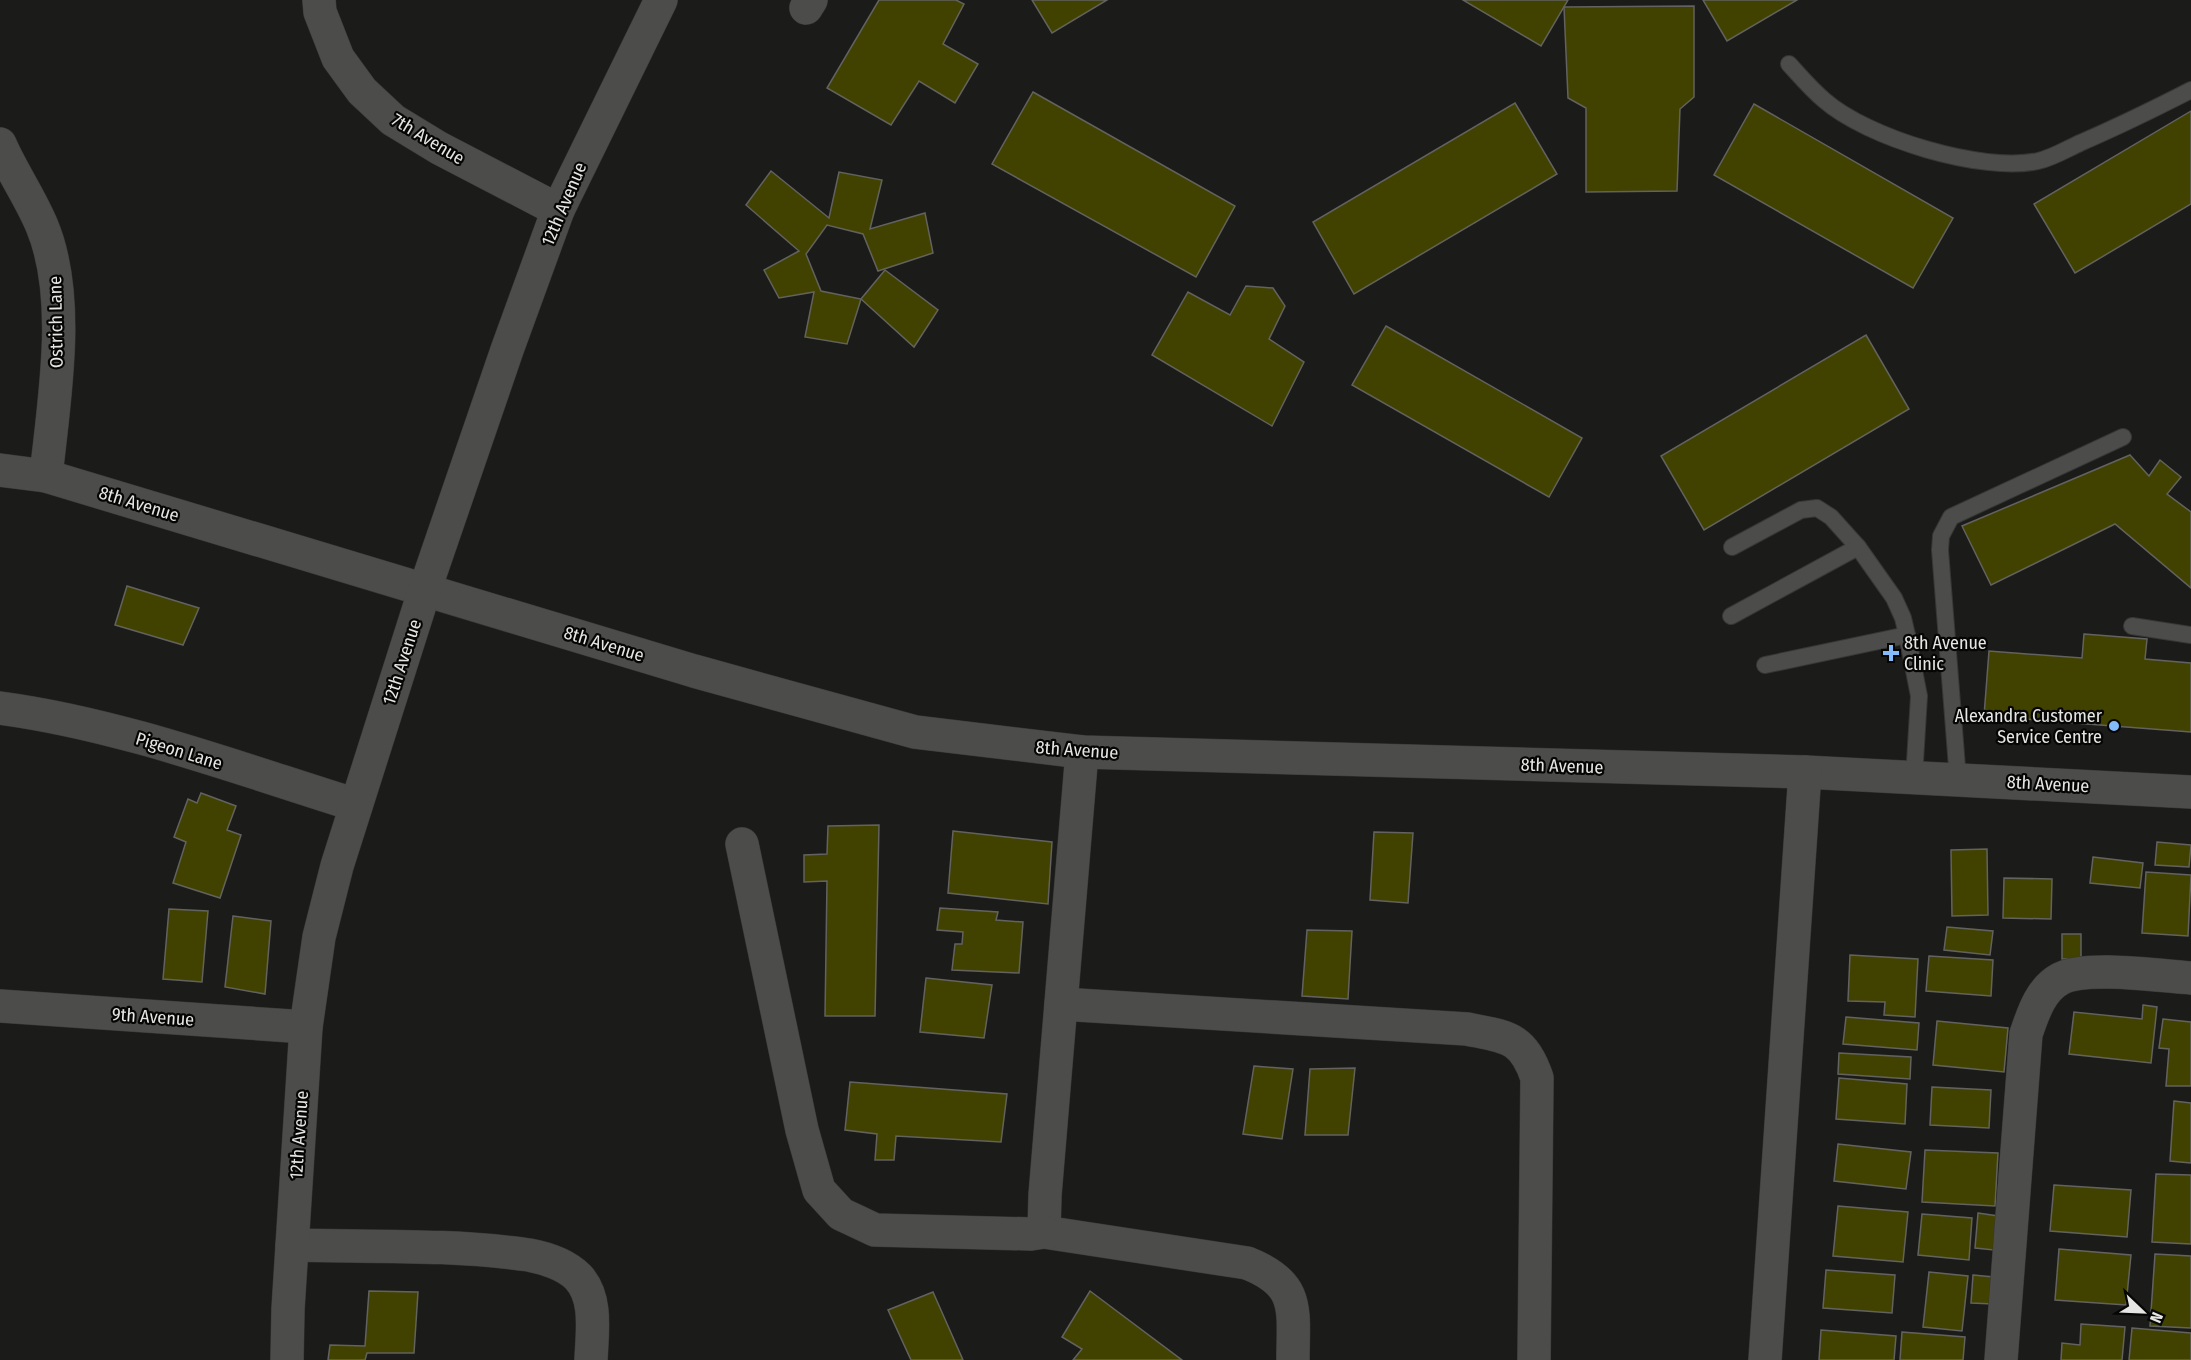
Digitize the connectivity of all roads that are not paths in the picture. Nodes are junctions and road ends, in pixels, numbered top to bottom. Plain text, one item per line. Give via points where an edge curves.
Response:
1 (319, 0) edge
2 (661, 0) edge
3 (1789, 64) dead end
4 (2191, 90) edge
5 (0, 144) edge
6 (558, 210) junction
7 (2123, 436) dead end
8 (0, 470) edge
9 (46, 476) junction
10 (1732, 547) dead end
11 (1858, 547) junction
12 (425, 589) junction
13 (1731, 616) dead end
14 (2132, 626) dead end
15 (1907, 635) junction
16 (2191, 635) edge
17 (1765, 665) dead end
18 (0, 708) edge
19 (1082, 752) junction
20 (1805, 772) junction
21 (1914, 778) junction
22 (1958, 780) junction
23 (2191, 792) edge
24 (356, 805) junction
25 (742, 844) dead end
26 (2191, 978) edge
27 (1061, 1004) junction
28 (0, 1006) edge
29 (306, 1027) junction
30 (1044, 1232) junction
31 (292, 1245) junction
32 (287, 1360) edge
33 (591, 1360) edge
34 (1293, 1360) edge
35 (1534, 1360) edge
36 (1765, 1360) edge
37 (2001, 1360) edge

1 - 6 street, 7th Avenue via 338,58 362,91 393,120
2 - 6 street, 12th Avenue
3 - 4 lane via 1825,101 1878,133 1950,155 1998,163 2041,161
5 - 9 street, Ostrich Lane via 42,226 55,271 59,359
6 - 12 street, 12th Avenue
7 - 22 lane via 1951,517 1941,536
8 - 9 street, 8th Avenue
9 - 12 street, 8th Avenue
10 - 11 lane via 1801,510 1817,508 1831,517
11 - 13 lane
11 - 15 lane via 1894,598
12 - 19 street, 8th Avenue via 694,671 915,732
12 - 24 street, 12th Avenue
14 - 16 lane
15 - 17 lane
15 - 21 lane via 1919,696
18 - 24 street, Pigeon Lane via 105,728
19 - 20 street, 8th Avenue
19 - 27 street
20 - 21 street, 8th Avenue
20 - 36 street
21 - 22 street, 8th Avenue
22 - 23 street, 8th Avenue
24 - 29 street, 12th Avenue via 320,937
25 - 30 street via 802,1130 819,1190 841,1214 875,1230
26 - 37 street via 2078,974 2060,979 2033,1012 2026,1034
27 - 30 street
27 - 35 street via 1467,1029 1515,1043 1530,1058 1537,1078
28 - 29 street, 9th Avenue
29 - 31 street, 12th Avenue
30 - 34 street via 1247,1263 1266,1271 1282,1283 1289,1298
31 - 32 street, 12th Avenue
31 - 33 street via 445,1248 530,1255 557,1263 578,1276 588,1293 593,1317

